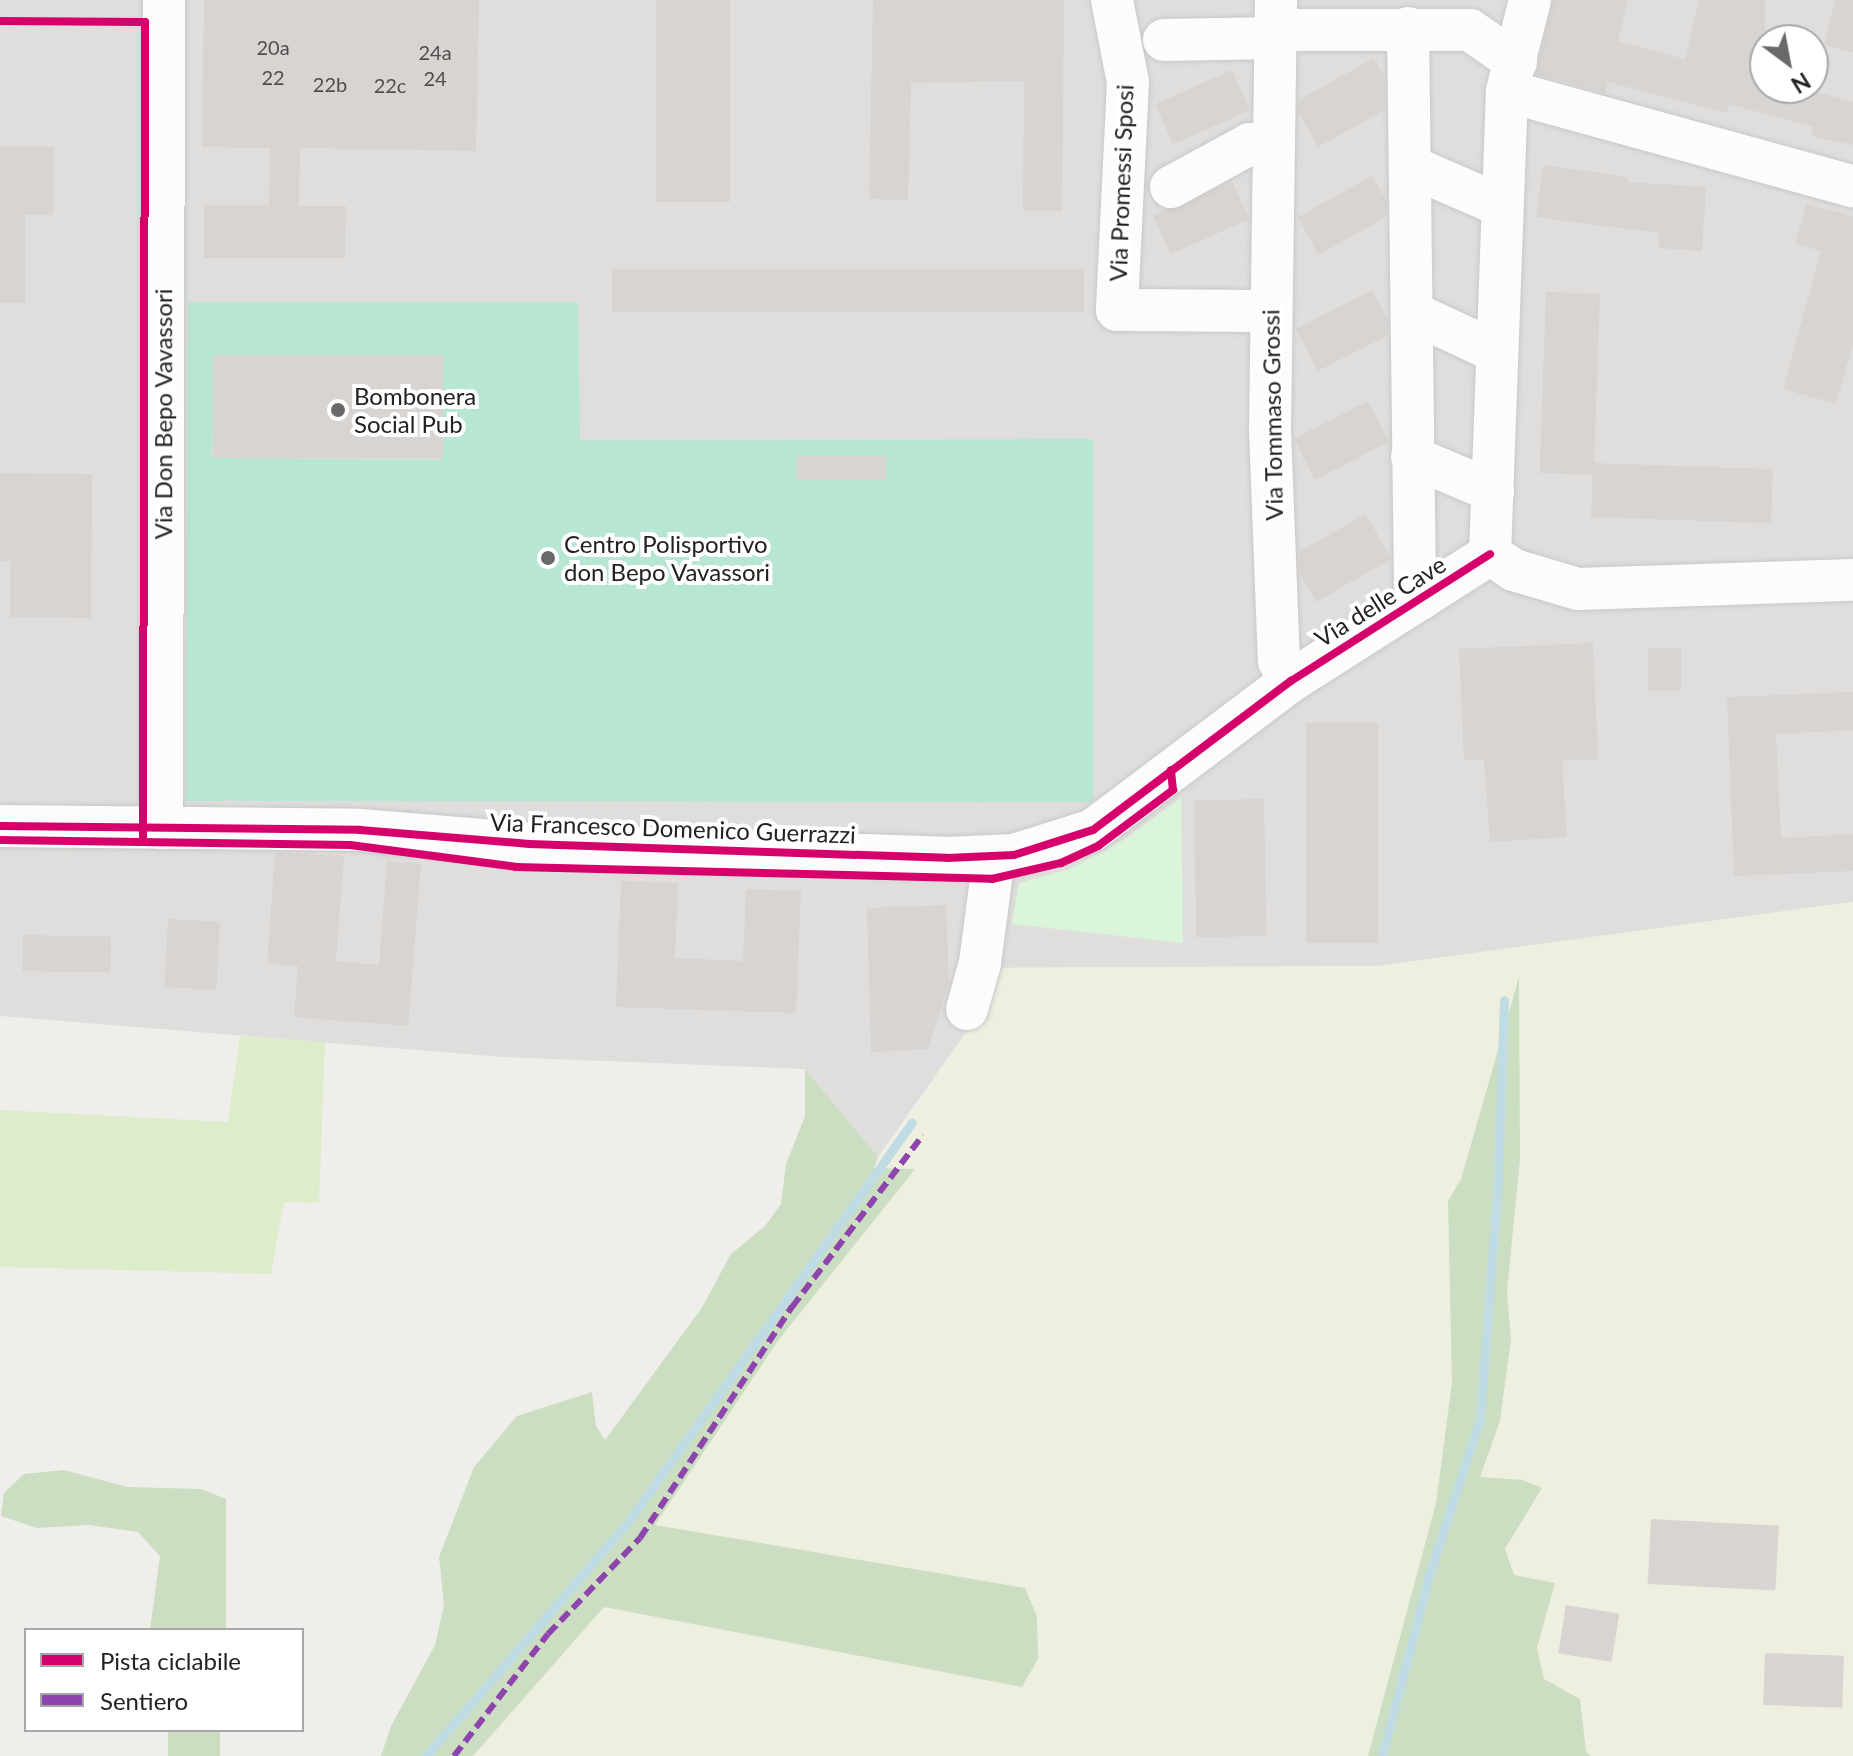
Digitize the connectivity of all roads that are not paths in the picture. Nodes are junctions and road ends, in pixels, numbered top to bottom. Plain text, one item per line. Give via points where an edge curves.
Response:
1 (1112, 0) edge
2 (1530, 0) edge
3 (164, 17) edge
4 (1434, 19) edge
5 (1276, 23) edge
6 (1164, 40) dead end
7 (1512, 77) junction
8 (1274, 145) junction
9 (1412, 167) junction
10 (1853, 186) edge
11 (1171, 187) dead end
12 (1502, 206) junction
13 (1270, 311) junction
14 (1413, 313) junction
15 (1495, 351) junction
16 (1412, 457) junction
17 (1493, 491) junction
18 (1490, 554) junction
19 (1853, 580) edge
20 (1421, 599) junction
21 (1291, 681) junction
22 (0, 826) edge
23 (162, 828) junction
24 (994, 857) junction
25 (967, 1009) dead end

1 - 13 street, Via Promessi Sposi via 1128,82 1117,310
2 - 7 street
3 - 23 street, Via Don Bepo Vavassori
4 - 5 street
4 - 7 street via 1470,30
4 - 9 street
5 - 6 street
5 - 8 street, Via Tommaso Grossi
7 - 10 street
7 - 12 street
8 - 11 street via 1250,144
8 - 13 street, Via Tommaso Grossi
9 - 12 street
9 - 14 street
12 - 15 street
13 - 21 street, Via Tommaso Grossi via 1279,661
14 - 15 street
14 - 16 street
15 - 17 street
16 - 17 street
16 - 20 street via 1415,584
17 - 18 street
18 - 19 street via 1514,570 1578,589
18 - 20 street, Via delle Cave
20 - 21 street, Via delle Cave
21 - 24 street, Via Francesco Domenico Guerrazzi via 1093,830 1042,849
22 - 23 street, Via Francesco Domenico Guerrazzi
23 - 24 street, Via Francesco Domenico Guerrazzi via 360,830 529,844
24 - 25 street via 980,963

